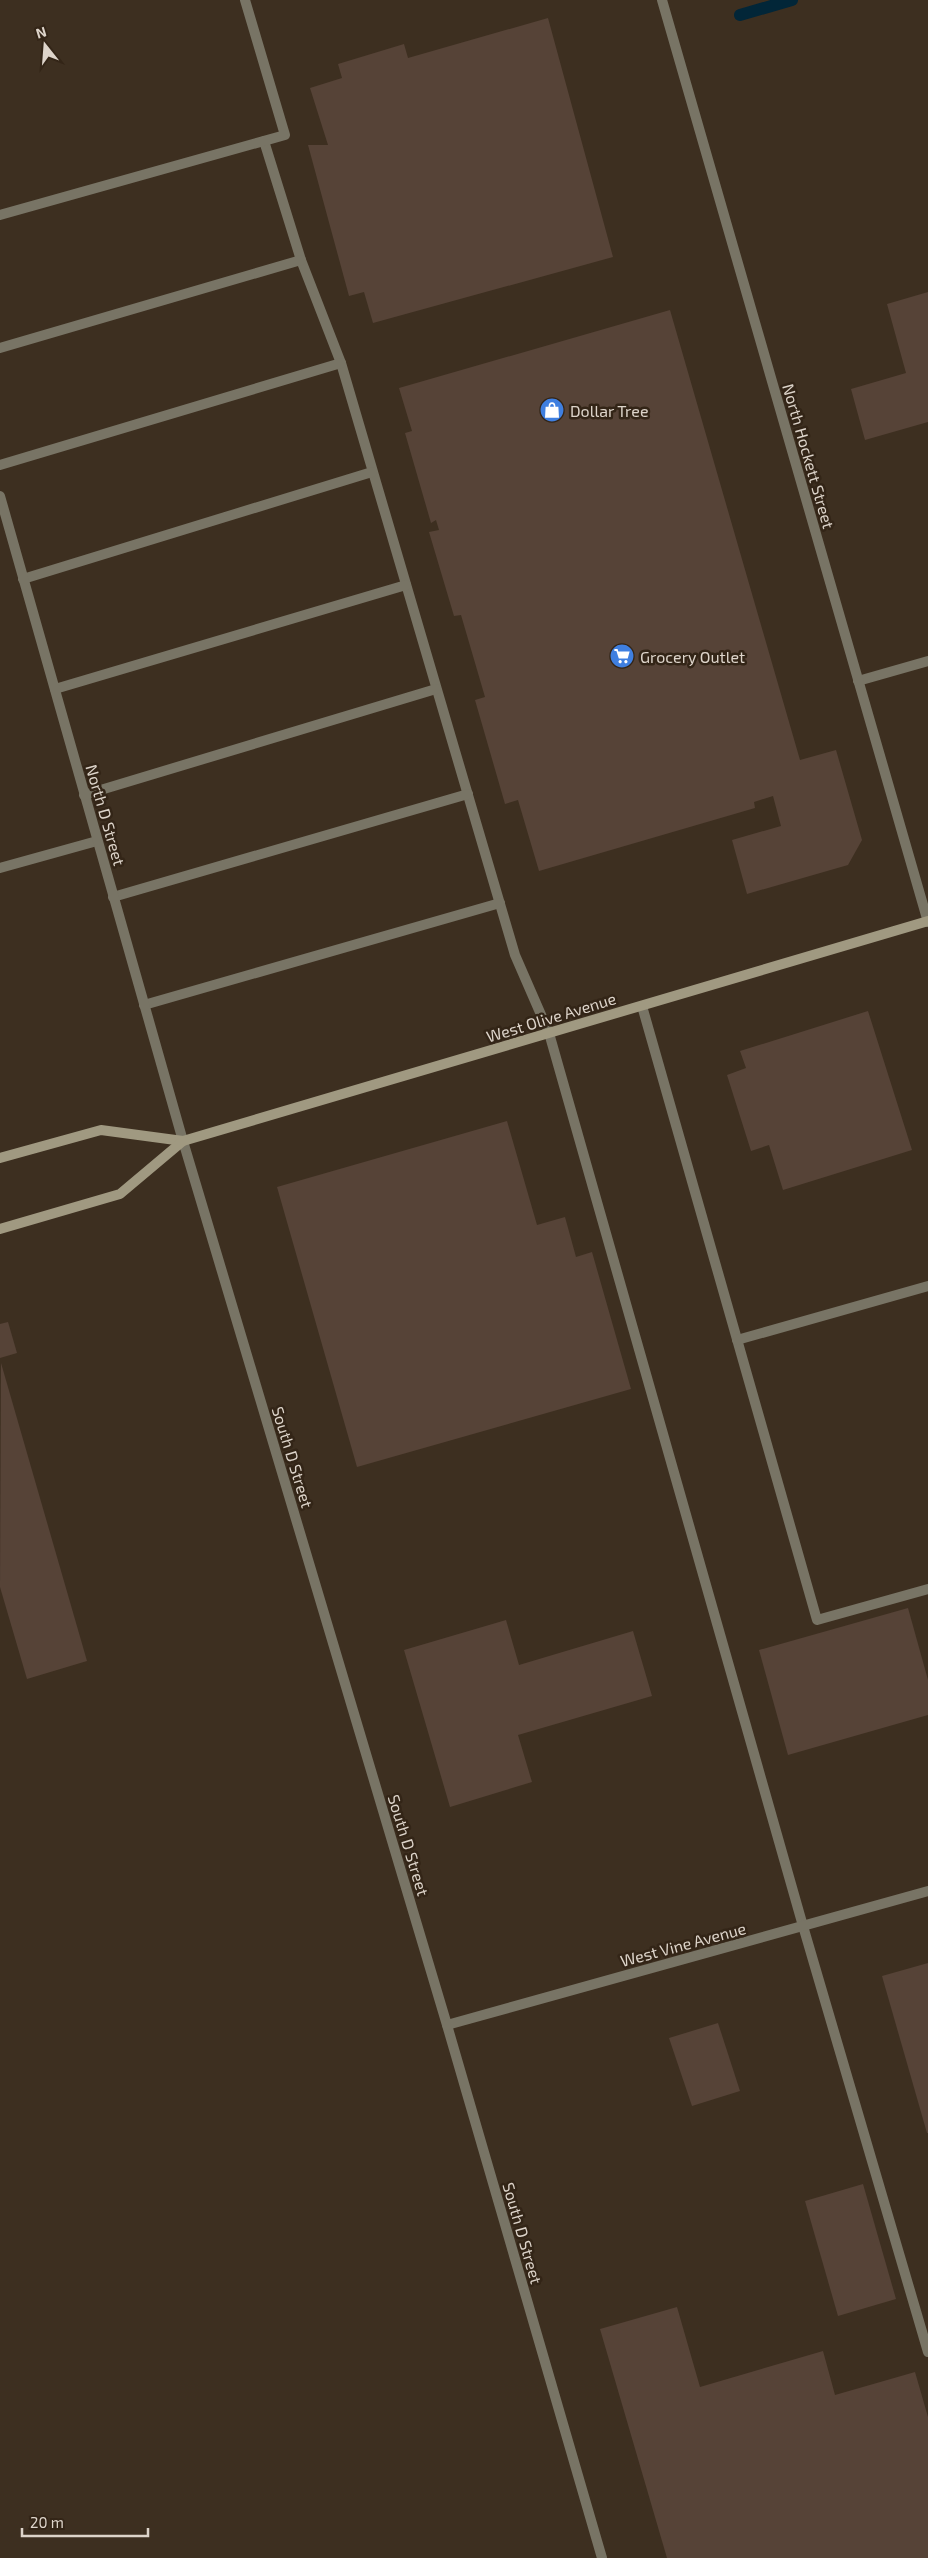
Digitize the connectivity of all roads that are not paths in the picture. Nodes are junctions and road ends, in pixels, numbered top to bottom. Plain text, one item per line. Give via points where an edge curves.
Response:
1 (245, 0) edge
2 (662, 0) edge
3 (264, 141) junction
4 (0, 215) edge
5 (301, 260) junction
6 (0, 348) edge
7 (341, 363) junction
8 (0, 465) edge
9 (372, 472) junction
10 (0, 496) edge
11 (23, 579) junction
12 (406, 585) junction
13 (928, 661) edge
14 (858, 681) junction
15 (54, 689) junction
16 (436, 689) junction
17 (468, 794) junction
18 (84, 795) junction
19 (97, 841) junction
20 (0, 868) edge
21 (113, 897) junction
22 (500, 902) junction
23 (928, 921) edge
24 (144, 1005) junction
25 (642, 1006) junction
26 (549, 1033) junction
27 (183, 1142) junction
28 (0, 1158) edge
29 (0, 1228) edge
30 (928, 1286) edge
31 (737, 1340) junction
32 (928, 1589) edge
33 (928, 1891) edge
34 (803, 1926) junction
35 (447, 2025) junction
36 (928, 2352) edge
37 (602, 2558) edge

1 - 3 street via 285,135
2 - 14 street, North Hockett Street
3 - 4 street
3 - 5 street
5 - 6 street
5 - 7 street
7 - 8 street
7 - 9 street
9 - 11 street
9 - 12 street
10 - 11 street, North D Street
11 - 15 street, North D Street
12 - 15 street
12 - 16 street
13 - 14 street
14 - 23 street, North Hockett Street
15 - 18 street, North D Street
16 - 17 street
16 - 18 street
17 - 21 street
17 - 22 street
18 - 19 street, North D Street
19 - 20 street
19 - 21 street, North D Street
21 - 24 street, North D Street
22 - 24 street
22 - 26 street via 515,955
23 - 25 main road, West Olive Avenue
24 - 27 street, North D Street
25 - 26 main road, West Olive Avenue
25 - 31 street
26 - 27 main road, West Olive Avenue
26 - 34 street
27 - 28 main road, West Olive Avenue via 101,1130
27 - 29 main road, West Olive Avenue via 120,1194
27 - 35 street, South D Street
30 - 31 street
31 - 32 street via 817,1620
33 - 34 street, West Vine Avenue
34 - 35 street, West Vine Avenue
34 - 36 street
35 - 37 street, South D Street

